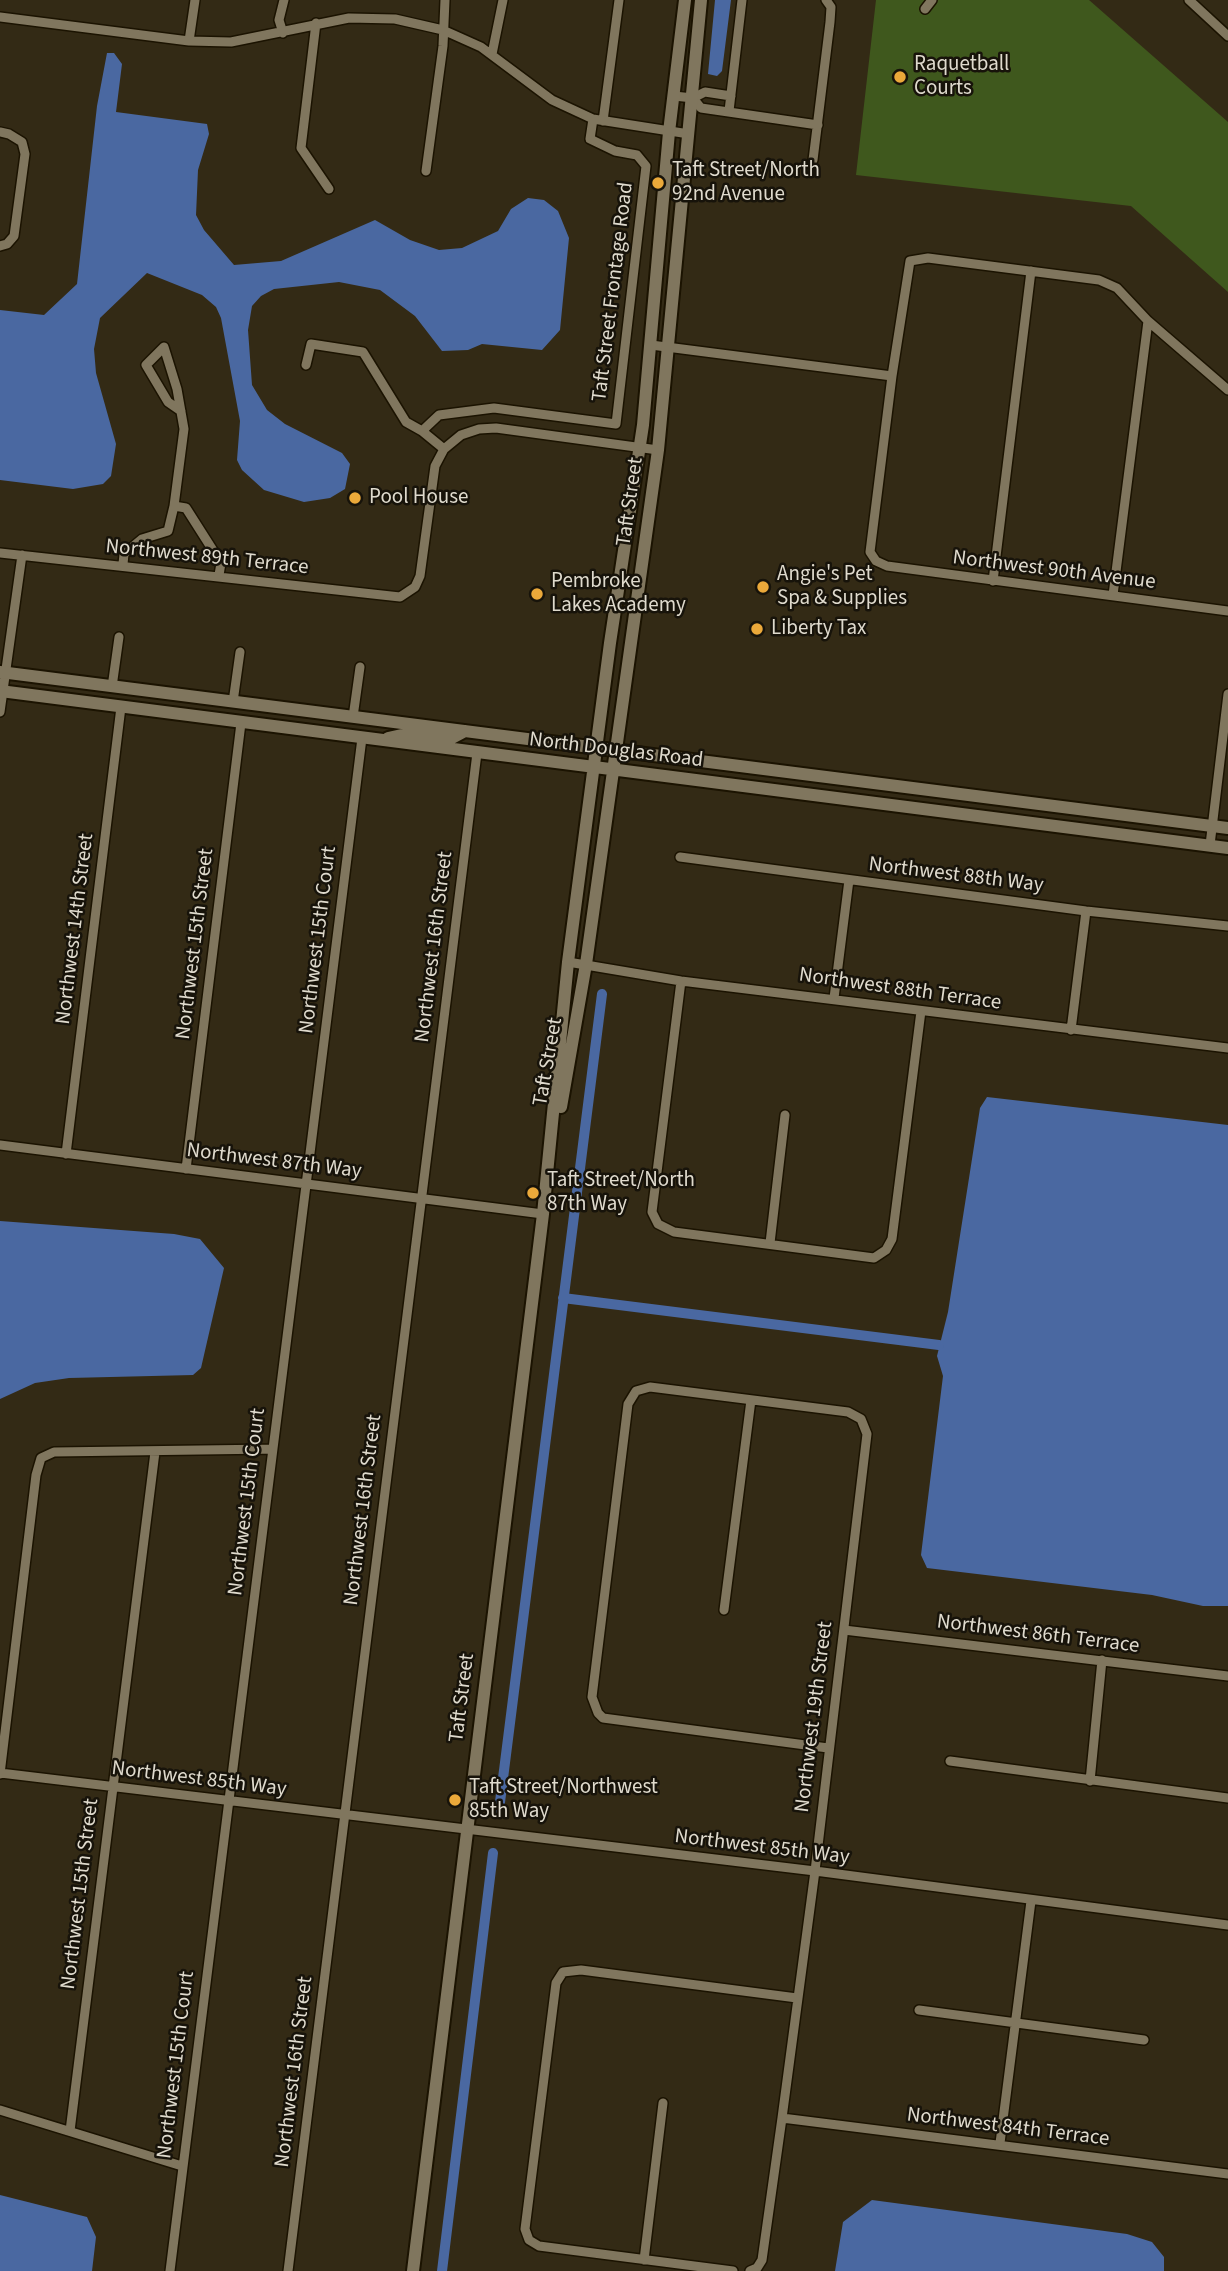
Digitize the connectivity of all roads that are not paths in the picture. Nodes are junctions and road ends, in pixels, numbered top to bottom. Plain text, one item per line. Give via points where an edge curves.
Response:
1 (195, 0) edge
2 (284, 0) edge
3 (445, 0) edge
4 (503, 0) edge
5 (619, 0) edge
6 (685, 0) edge
7 (701, 0) edge
8 (743, 0) edge
9 (825, 0) edge
10 (932, 0) edge
11 (1189, 0) edge
12 (925, 9) dead end
13 (0, 17) edge
14 (316, 23) junction
15 (443, 30) junction
16 (283, 33) junction
17 (1228, 36) edge
18 (189, 41) junction
19 (492, 54) junction
20 (674, 96) junction
21 (731, 96) junction
22 (693, 98) junction
23 (729, 111) junction
24 (598, 120) junction
25 (818, 125) junction
26 (0, 132) edge
27 (669, 132) junction
28 (690, 134) junction
29 (813, 160) dead end
30 (426, 171) dead end
31 (329, 188) dead end
32 (4, 245) edge
33 (1031, 271) junction
34 (1148, 321) junction
35 (651, 345) junction
36 (668, 347) junction
37 (306, 365) dead end
38 (892, 376) junction
39 (1228, 390) edge
40 (181, 411) junction
41 (422, 431) junction
42 (640, 447) junction
43 (444, 449) junction
44 (657, 450) junction
45 (174, 506) junction
46 (0, 552) edge
47 (22, 555) junction
48 (122, 564) junction
49 (219, 575) junction
50 (992, 581) junction
51 (1113, 596) junction
52 (1228, 611) edge
53 (119, 637) dead end
54 (240, 652) dead end
55 (360, 667) dead end
56 (3, 673) edge
57 (112, 687) junction
58 (1, 691) edge
59 (1228, 694) edge
60 (233, 702) junction
61 (121, 707) junction
62 (0, 712) edge
63 (353, 717) junction
64 (241, 723) junction
65 (465, 732) junction
66 (362, 738) junction
67 (377, 740) junction
68 (597, 747) junction
69 (615, 750) junction
70 (477, 752) junction
71 (595, 767) junction
72 (612, 769) junction
73 (1212, 826) junction
74 (1228, 828) edge
75 (1209, 845) junction
76 (1228, 848) edge
77 (680, 856) dead end
78 (849, 880) junction
79 (1086, 911) junction
80 (1228, 926) edge
81 (568, 961) junction
82 (586, 964) junction
83 (681, 981) junction
84 (834, 998) junction
85 (922, 1011) junction
86 (1071, 1030) junction
87 (1228, 1048) edge
88 (785, 1115) dead end
89 (0, 1145) edge
90 (65, 1154) junction
91 (186, 1169) junction
92 (306, 1186) junction
93 (421, 1198) junction
94 (543, 1214) junction
95 (770, 1243) junction
96 (751, 1400) junction
97 (273, 1448) junction
98 (155, 1452) junction
99 (724, 1610) dead end
100 (844, 1630) junction
101 (1102, 1660) junction
102 (1228, 1676) edge
103 (828, 1748) junction
104 (950, 1761) dead end
105 (0, 1773) edge
106 (1090, 1781) junction
107 (112, 1787) junction
108 (1228, 1798) edge
109 (226, 1802) junction
110 (344, 1815) junction
111 (466, 1829) junction
112 (815, 1871) junction
113 (1031, 1901) junction
114 (1228, 1925) edge
115 (797, 1997) junction
116 (919, 2010) dead end
117 (1014, 2023) junction
118 (1144, 2040) dead end
119 (663, 2103) dead end
120 (0, 2110) edge
121 (782, 2118) junction
122 (70, 2131) junction
123 (1000, 2143) junction
124 (182, 2165) junction
125 (1228, 2174) edge
126 (644, 2260) junction
127 (754, 2270) edge
128 (170, 2271) edge
129 (288, 2271) edge
130 (413, 2271) edge
131 (733, 2271) edge

1 - 18 street
2 - 16 street via 279,20
3 - 15 street
4 - 19 street
5 - 24 street
6 - 20 street, Taft Street
7 - 22 street, Taft Street
8 - 21 street
9 - 25 street via 831,7 831,22
10 - 12 street
11 - 17 street
13 - 18 street
14 - 15 street via 396,19
14 - 16 street
14 - 31 street via 301,148
15 - 19 street
15 - 30 street
16 - 18 street via 231,42
19 - 24 street via 552,100
20 - 22 street
20 - 27 street, Taft Street
21 - 22 street via 705,92
21 - 23 street
22 - 23 street via 701,108
22 - 28 street, Taft Street
23 - 25 street
24 - 27 street
24 - 41 street, Taft Street Frontage Road via 590,139 637,155 646,166 616,424 494,408 433,417
25 - 29 street
26 - 32 street via 22,142 25,154 14,236
27 - 28 street
27 - 35 street, Taft Street
28 - 36 street, Taft Street
33 - 34 street via 1098,280 1117,288
33 - 38 street via 929,258 911,261
33 - 50 street
34 - 39 street
34 - 51 street
35 - 36 street
35 - 42 street, Taft Street
36 - 38 street
36 - 44 street, Taft Street
37 - 41 street via 310,344 363,352 406,422
38 - 50 street, Northwest 90th Avenue via 870,552 887,566
40 - 40 street via 177,389 164,347 146,365 167,402
40 - 45 street via 184,429
41 - 43 street
42 - 43 street via 487,428 461,435
42 - 44 street
42 - 68 street, Taft Street
43 - 49 street, Northwest 89th Terrace via 433,475 420,576 408,594 391,597
44 - 69 street, Taft Street
45 - 48 street via 168,531 142,539 124,554
45 - 49 street via 186,508 221,563
46 - 47 street, Northwest 89th Terrace
47 - 48 street, Northwest 89th Terrace
47 - 56 street
48 - 49 street, Northwest 89th Terrace
50 - 51 street, Northwest 90th Avenue
51 - 52 street, Northwest 90th Avenue
53 - 57 street
54 - 60 street
55 - 63 street
56 - 57 street, North Douglas Road
56 - 58 street
57 - 60 street, North Douglas Road
58 - 61 street, North Douglas Road
58 - 62 street
59 - 73 street
60 - 63 street, North Douglas Road
61 - 64 street, North Douglas Road
61 - 90 street, Northwest 14th Street
63 - 65 street, North Douglas Road
64 - 66 street, North Douglas Road
64 - 91 street, Northwest 15th Street
65 - 67 street via 450,739 406,734
65 - 68 street, North Douglas Road
66 - 67 street, North Douglas Road
66 - 92 street, Northwest 15th Court
67 - 70 street, North Douglas Road
68 - 69 street, North Douglas Road
68 - 71 street, Taft Street
69 - 72 street, Taft Street
69 - 73 street, North Douglas Road
70 - 71 street, North Douglas Road
70 - 93 street, Northwest 16th Street
71 - 72 street, North Douglas Road
71 - 81 street, Taft Street
72 - 75 street, North Douglas Road
72 - 82 street, Taft Street
73 - 74 street, North Douglas Road
73 - 75 street
75 - 76 street, North Douglas Road
77 - 78 street, Northwest 88th Way
78 - 79 street, Northwest 88th Way
78 - 84 street
79 - 80 street, Northwest 88th Way
79 - 86 street
81 - 82 street, Northwest 88th Terrace
81 - 94 street, Taft Street
82 - 83 street, Northwest 88th Terrace
82 - 94 street, Taft Street
83 - 84 street, Northwest 88th Terrace
83 - 95 street via 652,1212 659,1224 674,1232
84 - 85 street, Northwest 88th Terrace
85 - 86 street, Northwest 88th Terrace
85 - 95 street via 892,1239 886,1250 874,1258
86 - 87 street, Northwest 88th Terrace
88 - 95 street
89 - 90 street, Northwest 87th Way
90 - 91 street, Northwest 87th Way
91 - 92 street, Northwest 87th Way
92 - 93 street, Northwest 87th Way
92 - 97 street, Northwest 15th Court
93 - 94 street, Northwest 87th Way
93 - 110 street, Northwest 16th Street
94 - 111 street, Taft Street
96 - 99 street
96 - 100 street, Northwest 19th Street via 848,1412 861,1419 867,1434
96 - 103 street via 650,1387 636,1391 628,1404 592,1697 603,1718
97 - 98 street
97 - 109 street, Northwest 15th Court
98 - 105 street via 54,1452 41,1458
98 - 107 street, Northwest 15th Street
100 - 101 street, Northwest 86th Terrace
100 - 103 street, Northwest 19th Street
101 - 102 street, Northwest 86th Terrace
101 - 106 street
103 - 112 street, Northwest 19th Street
104 - 106 street
105 - 107 street, Northwest 85th Way
106 - 108 street
107 - 109 street, Northwest 85th Way
107 - 122 street, Northwest 15th Street
109 - 110 street, Northwest 85th Way
109 - 124 street, Northwest 15th Court
110 - 111 street, Northwest 85th Way
110 - 129 street, Northwest 16th Street
111 - 112 street, Northwest 85th Way
111 - 130 street, Taft Street
112 - 113 street, Northwest 85th Way
112 - 115 street, Northwest 19th Street
113 - 114 street, Northwest 85th Way
113 - 117 street
115 - 121 street, Northwest 19th Street
115 - 126 street via 580,1970 563,1972 556,1983 525,2229 529,2240 539,2246
116 - 117 street
117 - 118 street
117 - 123 street
119 - 126 street
120 - 122 street
121 - 123 street, Northwest 84th Terrace
121 - 127 street, Northwest 19th Street via 762,2260
122 - 124 street
123 - 125 street, Northwest 84th Terrace
124 - 128 street, Northwest 15th Court
126 - 131 street

